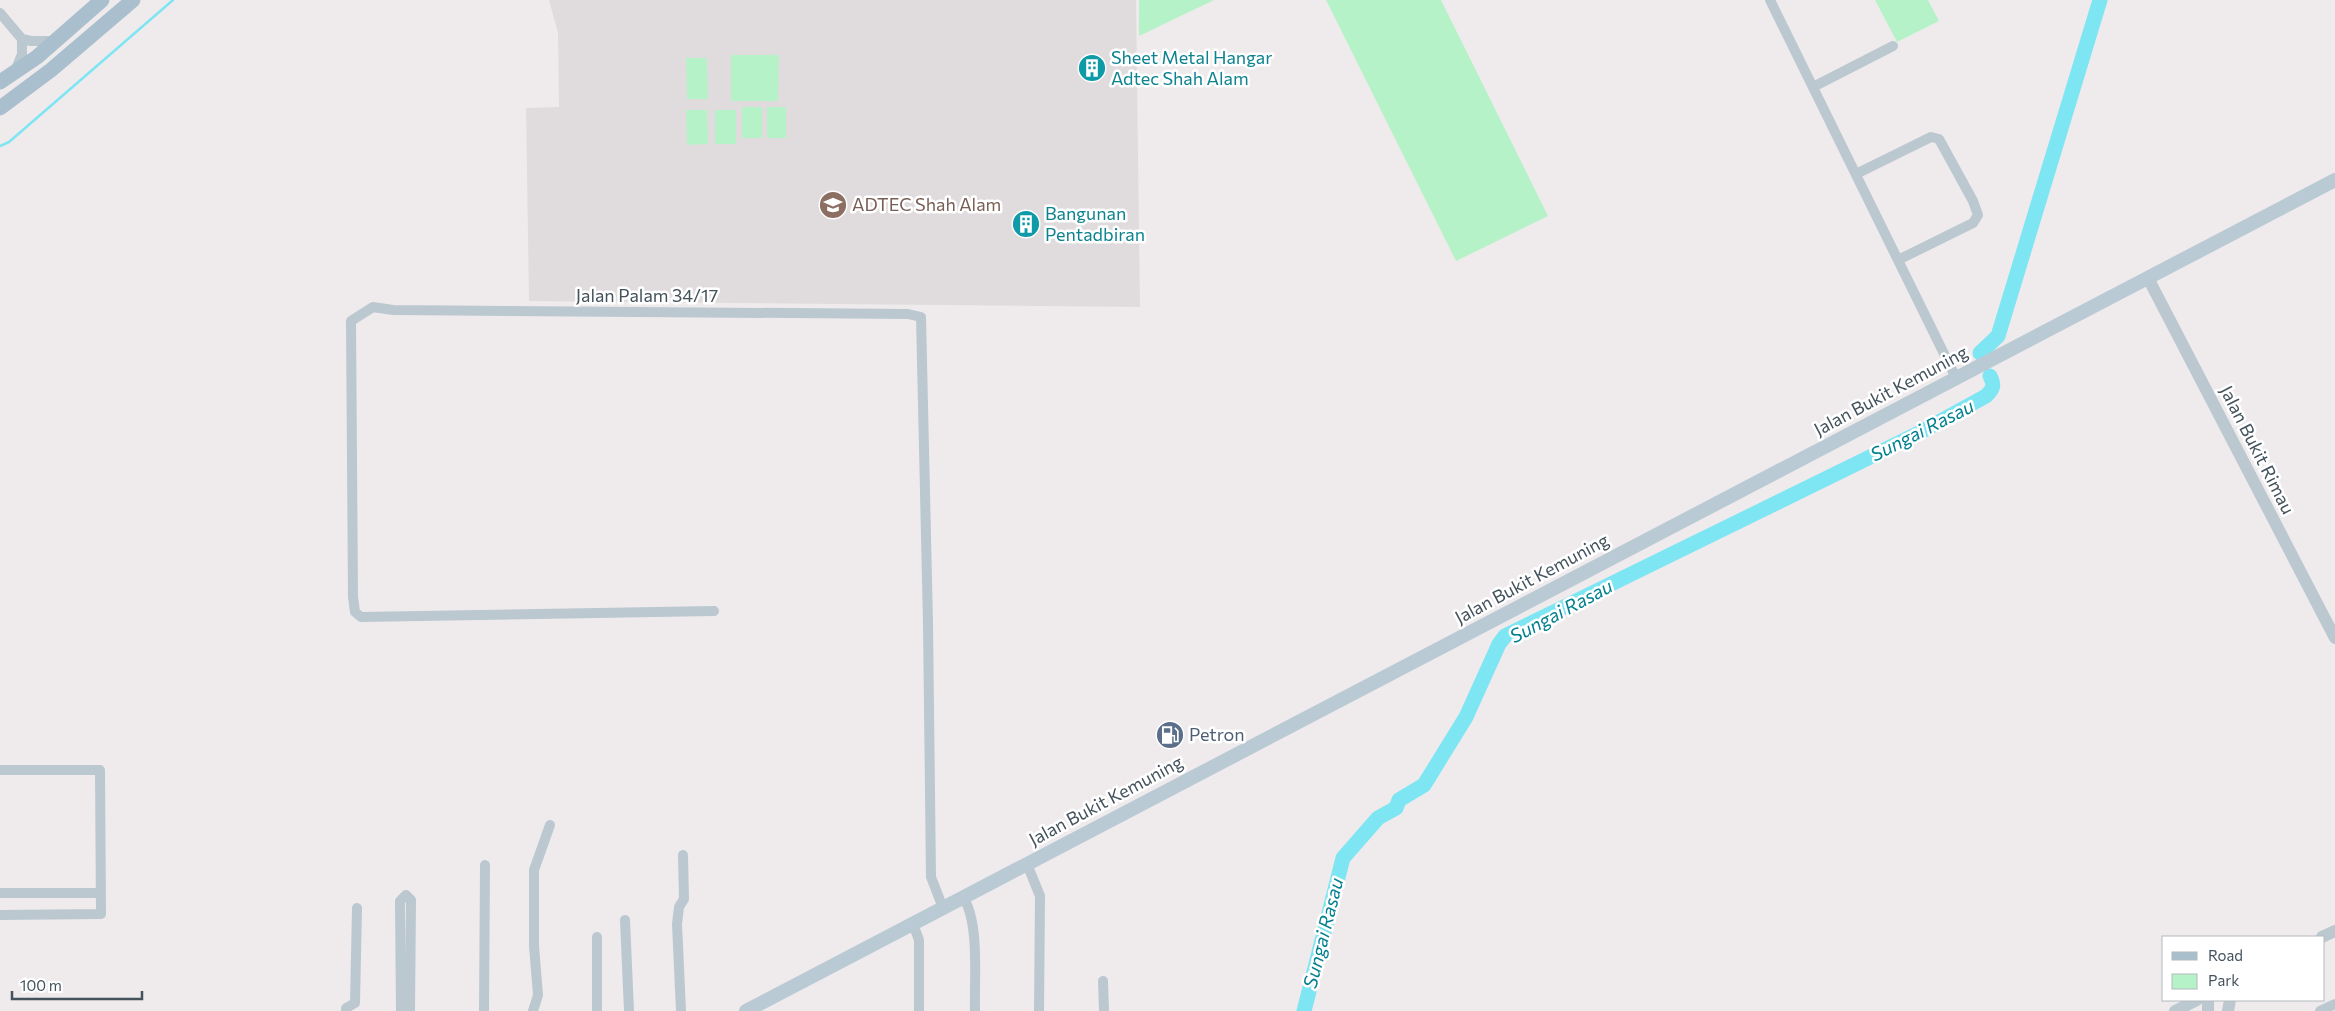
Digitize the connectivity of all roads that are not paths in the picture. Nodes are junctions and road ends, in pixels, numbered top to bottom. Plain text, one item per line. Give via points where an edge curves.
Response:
1 (102, 0) edge
2 (133, 0) edge
3 (1770, 0) edge
4 (0, 14) edge
5 (22, 39) junction
6 (55, 41) junction
7 (1893, 46) dead end
8 (14, 73) junction
9 (0, 82) edge
10 (1813, 86) junction
11 (0, 108) edge
12 (1856, 174) junction
13 (2335, 180) edge
14 (1898, 260) junction
15 (2148, 278) junction
16 (1956, 378) junction
17 (714, 611) dead end
18 (2335, 638) edge
19 (0, 770) edge
20 (550, 825) dead end
21 (683, 855) dead end
22 (1027, 864) junction
23 (486, 865) dead end
24 (0, 893) edge
25 (101, 893) junction
26 (963, 898) junction
27 (357, 908) dead end
28 (943, 908) junction
29 (0, 915) edge
30 (625, 920) dead end
31 (913, 924) junction
32 (598, 937) dead end
33 (1104, 981) dead end
34 (2195, 1001) edge
35 (2335, 1004) edge
36 (346, 1011) edge
37 (401, 1011) edge
38 (410, 1011) edge
39 (484, 1011) edge
40 (533, 1011) edge
41 (597, 1011) edge
42 (629, 1011) edge
43 (681, 1011) edge
44 (746, 1011) edge
45 (919, 1011) edge
46 (975, 1011) edge
47 (1039, 1011) edge
48 (1104, 1011) edge
49 (2175, 1011) edge
50 (2320, 1011) edge

1 - 6 main road
2 - 11 main road via 51,70
3 - 10 street
4 - 5 street
5 - 6 street
5 - 8 street via 21,60
6 - 8 main road
7 - 10 street
8 - 9 main road
10 - 12 street
12 - 14 street
12 - 14 street via 1931,137 1939,139 1973,201 1978,216 1973,223
13 - 15 main road, Jalan Bukit Kemuning
14 - 16 street
15 - 16 main road, Jalan Bukit Kemuning
15 - 18 street, Jalan Bukit Rimau
16 - 22 main road, Jalan Bukit Kemuning
17 - 28 street, Jalan Palam 34/17 via 370,617 355,612 351,321 373,307 393,310 908,314 921,317 931,877
19 - 25 street via 100,770
20 - 40 street via 534,870 538,995
21 - 43 street via 684,899 679,907 677,924
22 - 26 main road, Jalan Bukit Kemuning
22 - 47 street via 1040,896
23 - 39 street
24 - 25 street
25 - 29 street via 102,914
26 - 28 main road, Jalan Bukit Kemuning
26 - 46 street via 972,916 974,932
27 - 36 street via 356,1003
28 - 31 main road, Jalan Bukit Kemuning
30 - 42 street
31 - 44 main road, Jalan Bukit Kemuning
31 - 45 street via 919,940
32 - 41 street
33 - 48 street
34 - 49 street
35 - 50 street
37 - 38 street via 406,954

